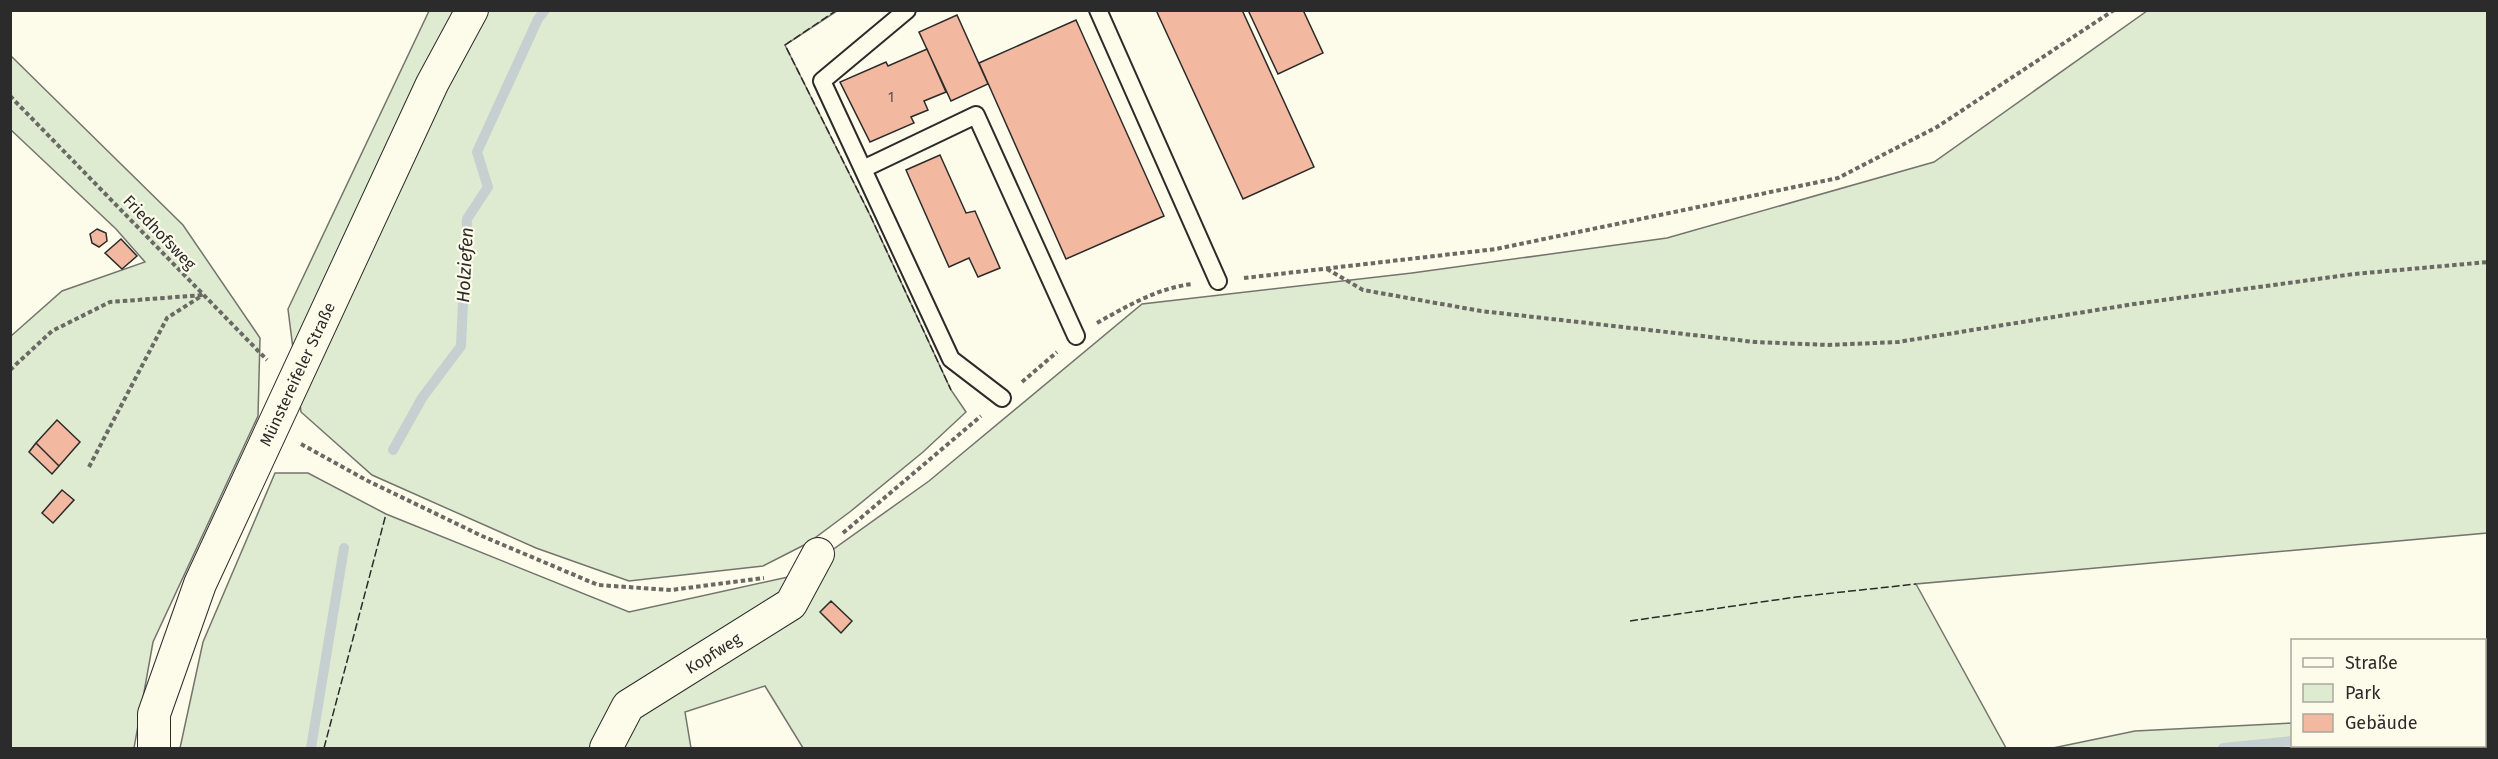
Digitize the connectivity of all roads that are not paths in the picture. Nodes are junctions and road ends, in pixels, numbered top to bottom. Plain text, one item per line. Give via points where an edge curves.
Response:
1 (472, 10) edge
2 (907, 10) edge
3 (1098, 10) edge
4 (863, 169) junction
5 (1218, 281) road end
6 (1076, 336) road end
7 (1002, 398) road end
8 (818, 554) road end
9 (154, 748) edge
10 (606, 748) edge

1 - 9 street, Münstereifeler Straße via 432,84 200,584 154,714
2 - 4 lane via 822,81
3 - 5 lane
4 - 6 lane via 976,115
4 - 7 lane via 951,359
8 - 10 street, Kopfweg via 790,604 628,706

